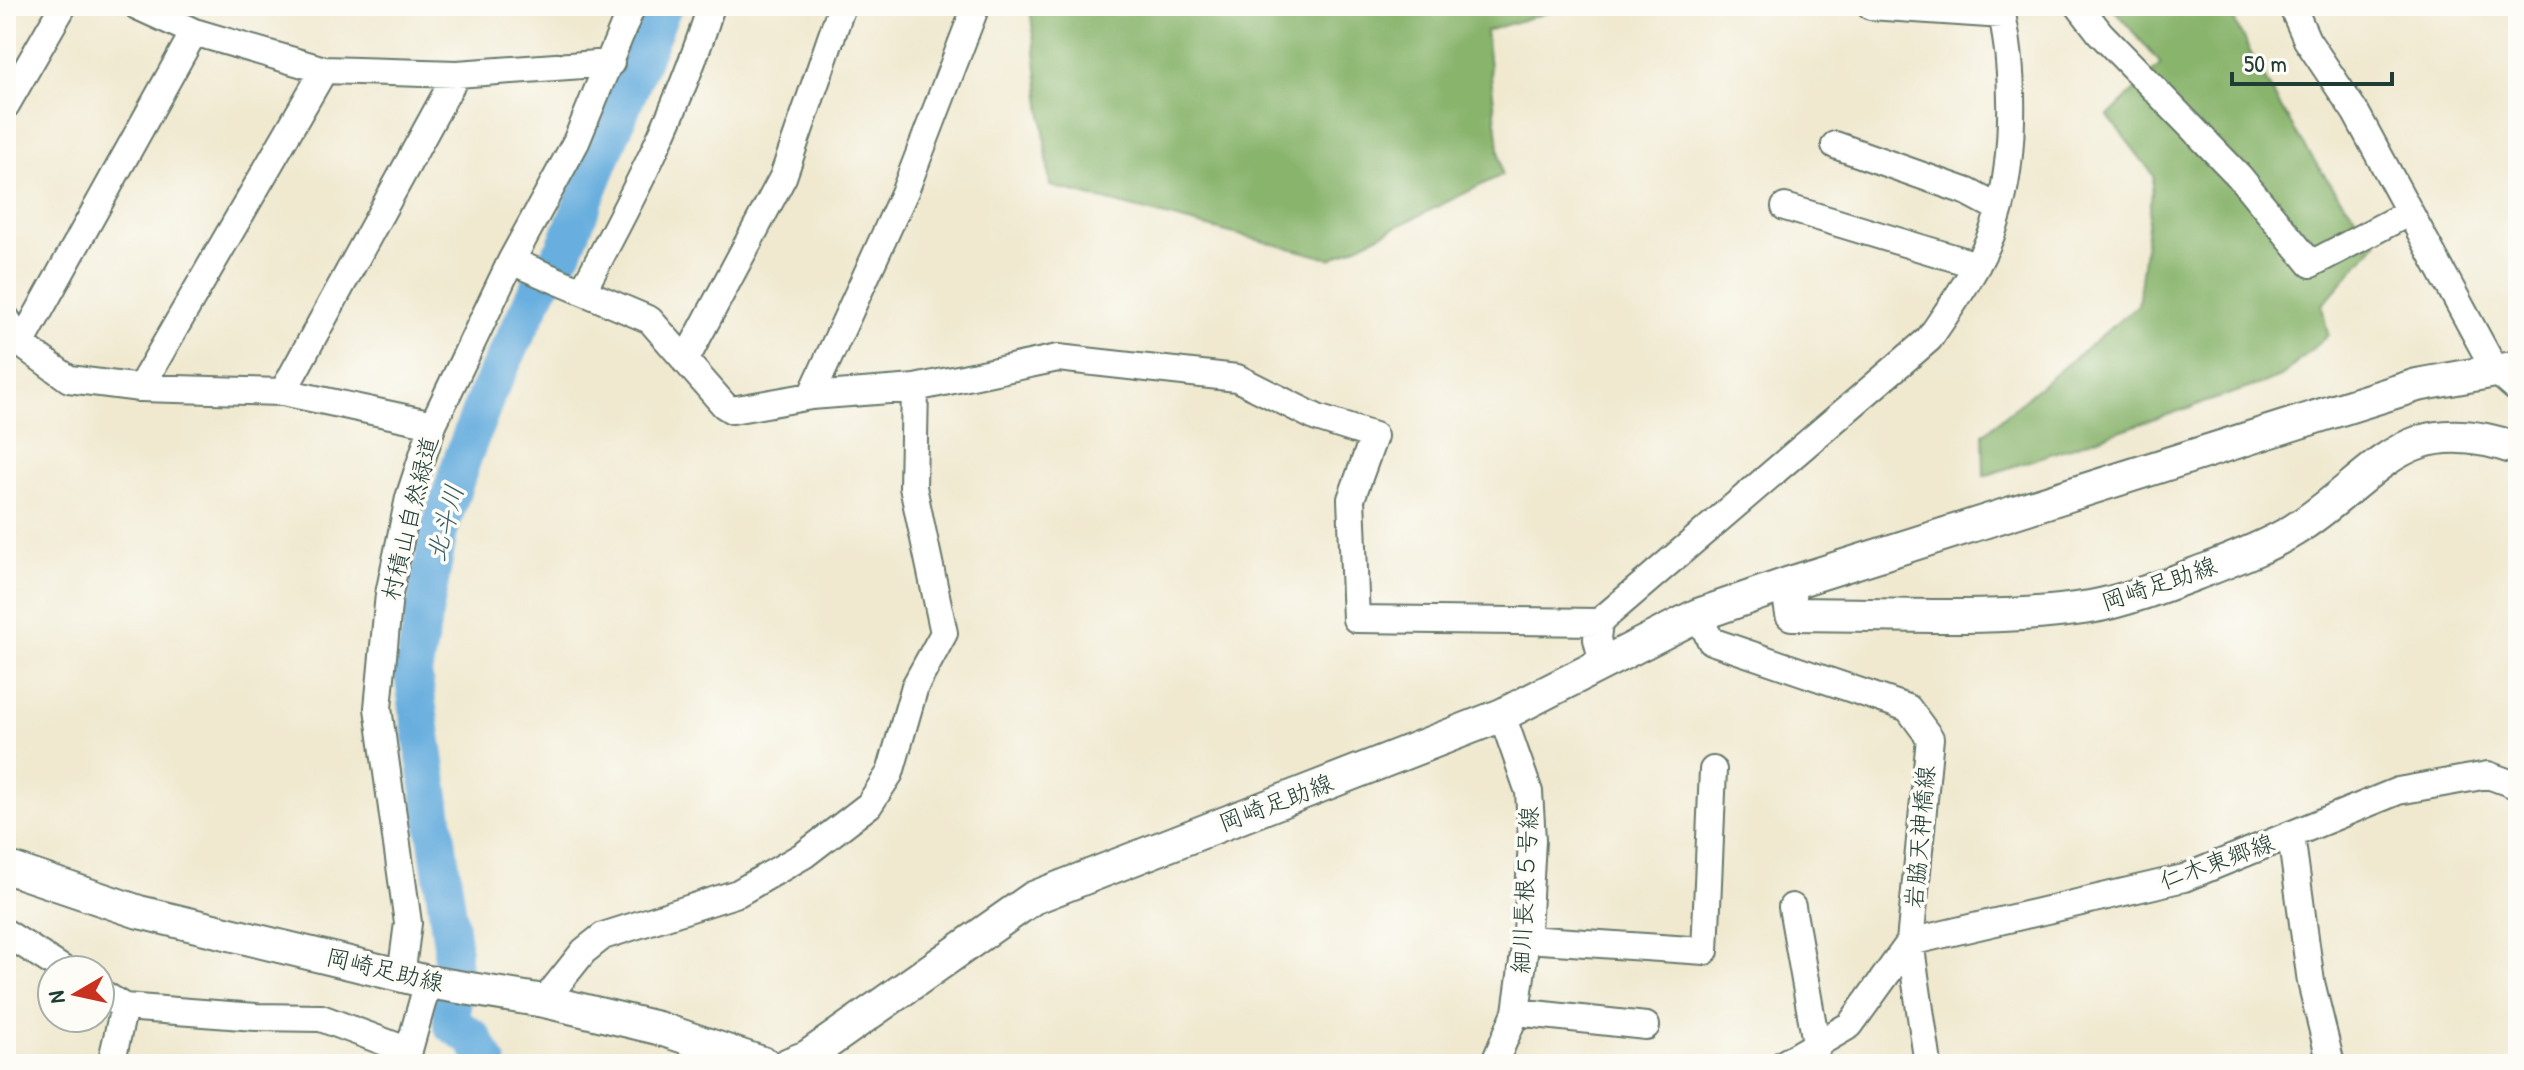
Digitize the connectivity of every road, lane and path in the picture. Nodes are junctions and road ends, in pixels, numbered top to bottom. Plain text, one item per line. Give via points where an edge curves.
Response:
1 (63, 6) edge
2 (137, 6) edge
3 (632, 6) edge
4 (711, 6) edge
5 (842, 6) edge
6 (976, 6) edge
7 (1870, 6) edge
8 (2079, 6) edge
9 (2292, 6) edge
10 (2002, 10) edge
11 (194, 32) junction
12 (611, 63) junction
13 (324, 70) junction
14 (457, 74) junction
15 (6, 105) edge
16 (1835, 145) dead end
17 (1785, 207) dead end
18 (1998, 208) junction
19 (2408, 213) junction
20 (517, 264) junction
21 (1977, 265) junction
22 (575, 287) junction
23 (6, 318) edge
24 (21, 344) junction
25 (685, 361) junction
26 (2510, 376) edge
27 (140, 388) junction
28 (915, 388) junction
29 (283, 392) junction
30 (811, 396) junction
31 (433, 424) junction
32 (2518, 449) edge
33 (1787, 584) junction
34 (1698, 615) junction
35 (1599, 622) junction
36 (1603, 663) junction
37 (1502, 715) junction
38 (1713, 770) dead end
39 (2518, 786) edge
40 (2291, 835) junction
41 (6, 867) edge
42 (1792, 907) dead end
43 (6, 933) edge
44 (1526, 939) junction
45 (1910, 942) junction
46 (39, 954) edge
47 (433, 983) junction
48 (544, 1001) junction
49 (116, 1002) edge
50 (124, 1007) junction
51 (1516, 1012) junction
52 (1646, 1026) dead end
53 (1817, 1048) junction
54 (407, 1058) edge
55 (747, 1061) edge
56 (111, 1064) edge
57 (789, 1064) edge
58 (1494, 1064) edge
59 (1783, 1064) edge
60 (1928, 1064) edge
61 (2331, 1064) edge

1 - 15 street
2 - 11 street
3 - 12 street, 村積山自然緑道
4 - 22 street via 690,74 650,166
5 - 25 street via 783,177
6 - 30 street via 905,191
7 - 10 street
8 - 19 street via 2239,176 2311,264
9 - 19 street
10 - 18 street via 2011,150
11 - 13 street
11 - 24 street
12 - 14 street
12 - 20 street, 村積山自然緑道
13 - 14 street
13 - 27 street
14 - 29 street
16 - 18 street via 1907,168
17 - 21 street
18 - 21 street
19 - 26 street
20 - 22 street
20 - 31 street, 村積山自然緑道
21 - 35 street via 1929,339
22 - 25 street via 650,320
23 - 24 street
24 - 27 street via 69,379
25 - 30 street via 732,410
26 - 33 main road, 岡崎足助線 via 2417,385
27 - 29 street
28 - 30 street
28 - 35 street via 1058,358 1237,378 1317,418 1374,436 1351,499 1356,619
28 - 48 street via 913,487 944,633 915,686 890,773 869,805 804,855 738,893 603,936
29 - 31 street
31 - 47 street, 村積山自然緑道 via 409,498 389,594 378,708 408,923
32 - 33 main road, 岡崎足助線 via 2482,436 2442,436 2404,447 2294,530 2213,567 2094,606 2021,615 1792,614
33 - 34 main road, 岡崎足助線
34 - 36 main road, 岡崎足助線
34 - 45 street, 岩脇天神橋線 via 1711,641 1908,708 1930,738
35 - 36 street
36 - 37 main road, 岡崎足助線
37 - 44 street, 細川長根５号線 via 1529,792
37 - 57 main road, 岡崎足助線 via 1033,898 807,1057
38 - 44 street via 1705,951
39 - 40 street, 仁木東郷線 via 2488,775 2398,791
40 - 45 street, 仁木東郷線 via 2184,878
40 - 61 street via 2311,982
41 - 47 main road, 岡崎足助線 via 139,912
42 - 53 street
43 - 46 street
44 - 51 street, 細川長根５号線
45 - 53 street via 1850,1025
45 - 60 street, 岩脇天神橋線
47 - 48 main road, 岡崎足助線
47 - 54 street, 村積山自然緑道
48 - 55 main road, 岡崎足助線 via 658,1028
49 - 50 street
50 - 54 street via 321,1018
50 - 56 street
51 - 52 street
51 - 58 street, 細川長根５号線
53 - 59 street

